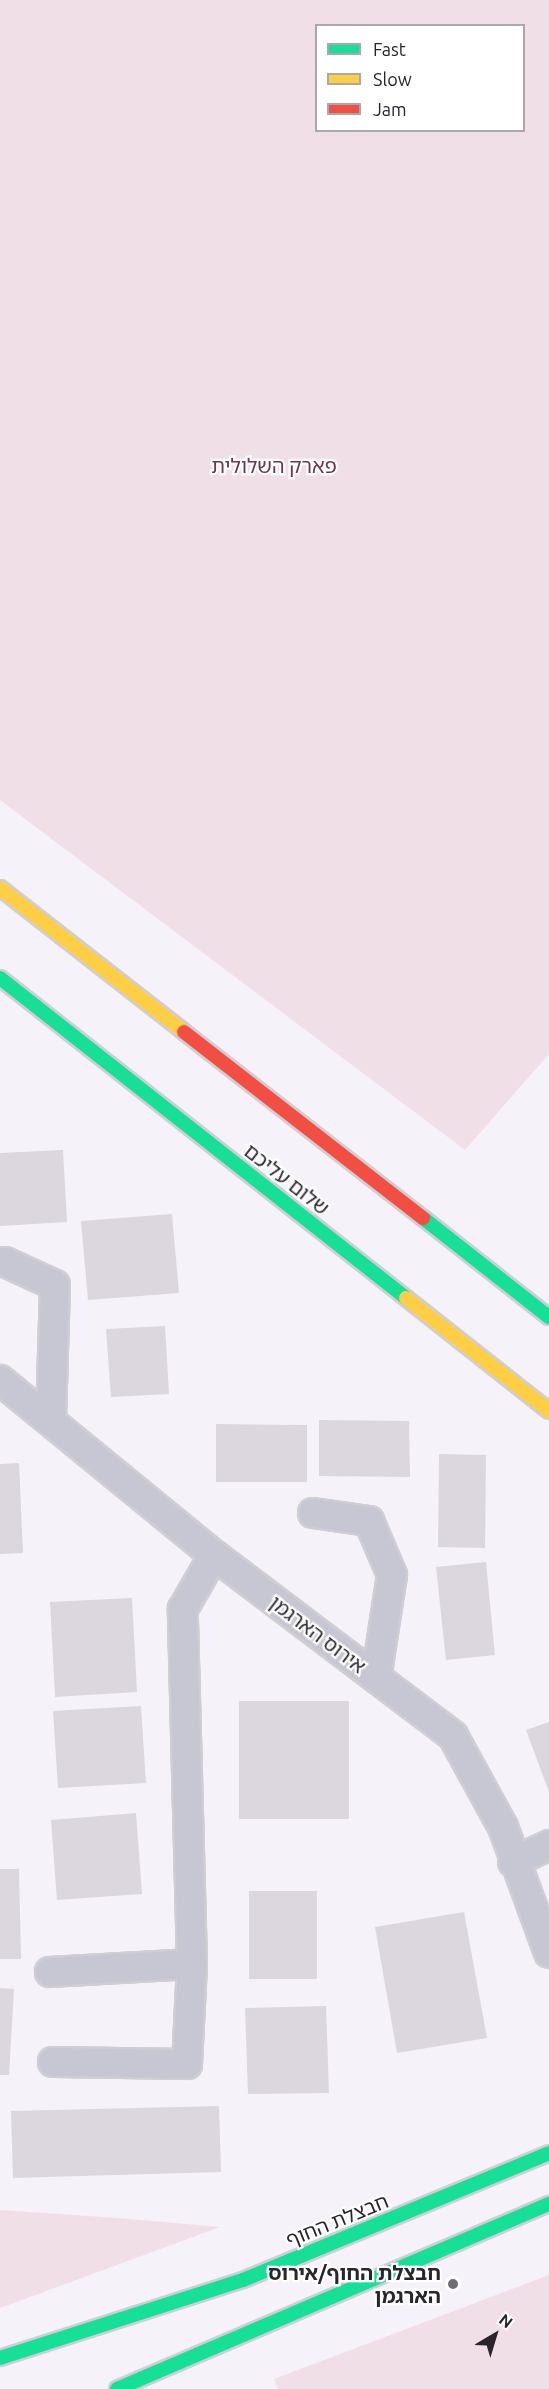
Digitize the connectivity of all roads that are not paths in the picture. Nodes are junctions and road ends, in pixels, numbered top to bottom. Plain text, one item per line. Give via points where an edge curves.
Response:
1 (0, 888) edge
2 (0, 978) edge
3 (5, 1262) dead end
4 (549, 1317) edge
5 (0, 1380) edge
6 (549, 1411) edge
7 (51, 1417) junction
8 (313, 1513) dead end
9 (214, 1555) junction
10 (376, 1678) junction
11 (549, 1845) edge
12 (513, 1862) junction
13 (549, 1953) edge
14 (192, 1964) junction
15 (50, 1972) dead end
16 (53, 2062) dead end
17 (549, 2153) edge
18 (549, 2204) edge
19 (0, 2358) edge
20 (117, 2389) edge

1 - 4 main road
2 - 6 main road, שלום עליכם
3 - 7 street via 55,1285
5 - 7 street, אירוס הארגמן
7 - 9 street, אירוס הארגמן
8 - 10 street via 369,1521 392,1575
9 - 10 street, אירוס הארגמן
9 - 14 street via 183,1609
10 - 12 street, אירוס הארגמן via 453,1736 503,1827
11 - 12 street
12 - 13 street, אירוס הארגמן
14 - 15 street
14 - 16 street via 187,2064
17 - 19 main road, חבצלת החוף via 243,2280
18 - 20 main road

